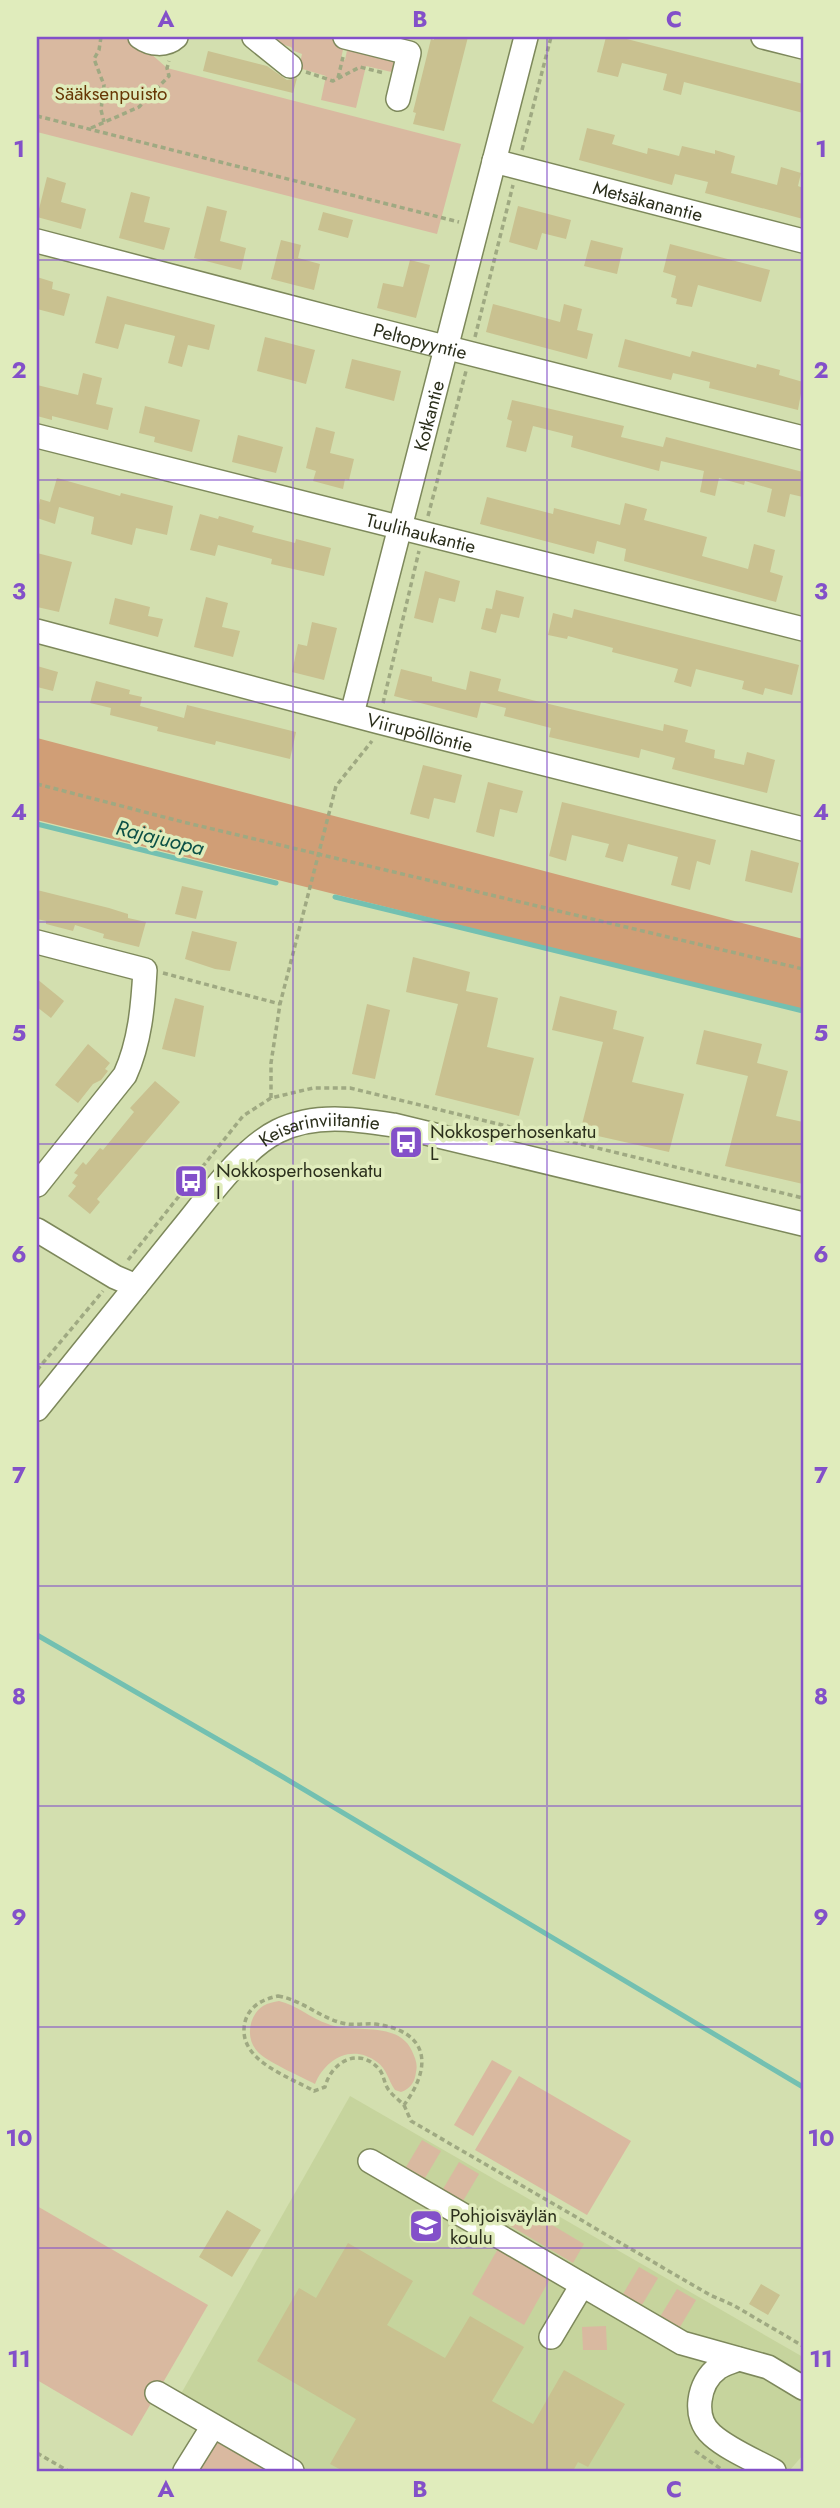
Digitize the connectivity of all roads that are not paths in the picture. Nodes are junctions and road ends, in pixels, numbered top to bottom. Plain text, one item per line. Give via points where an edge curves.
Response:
1 (140, 37) edge
2 (254, 37) edge
3 (345, 37) edge
4 (526, 37) edge
5 (763, 37) edge
6 (175, 38) edge
7 (411, 45) edge
8 (803, 47) edge
9 (290, 66) road end
10 (401, 88) road end
11 (494, 161) junction
12 (37, 241) edge
13 (803, 241) edge
14 (445, 347) junction
15 (37, 436) edge
16 (803, 438) edge
17 (400, 528) junction
18 (803, 629) edge
19 (37, 631) edge
20 (352, 714) junction
21 (803, 829) edge
22 (37, 942) edge
23 (37, 1185) edge
24 (803, 1224) edge
25 (37, 1230) edge
26 (136, 1286) junction
27 (37, 1409) edge
28 (370, 2161) dead end
29 (582, 2285) junction
30 (551, 2337) dead end
31 (738, 2359) junction
32 (803, 2388) edge
33 (157, 2393) dead end
34 (213, 2426) junction
35 (185, 2471) edge
36 (292, 2471) edge
37 (774, 2471) edge

1 - 6 street via 158,44
2 - 9 street
3 - 7 street
4 - 11 street, Kotkantie
5 - 8 street
7 - 10 street
11 - 13 street, Metsäkanantie
11 - 14 street, Kotkantie
12 - 14 street, Peltopyyntie
14 - 16 street, Peltopyyntie
14 - 17 street, Kotkantie
15 - 17 street, Tuulihaukantie
17 - 18 street, Tuulihaukantie
17 - 20 street, Kotkantie
19 - 20 street, Viirupöllöntie
20 - 21 street, Viirupöllöntie
22 - 23 street via 145,970 141,1018 125,1075
24 - 26 street, Keisarinviitantie via 393,1125 346,1118 304,1122 257,1144
25 - 26 street
26 - 27 street, Keisarinviitantie
28 - 29 street
29 - 30 street
29 - 31 street via 682,2343
31 - 32 street via 768,2367
31 - 37 street via 718,2367 705,2381 699,2399 701,2418 710,2434
33 - 34 street
34 - 35 street
34 - 36 street

